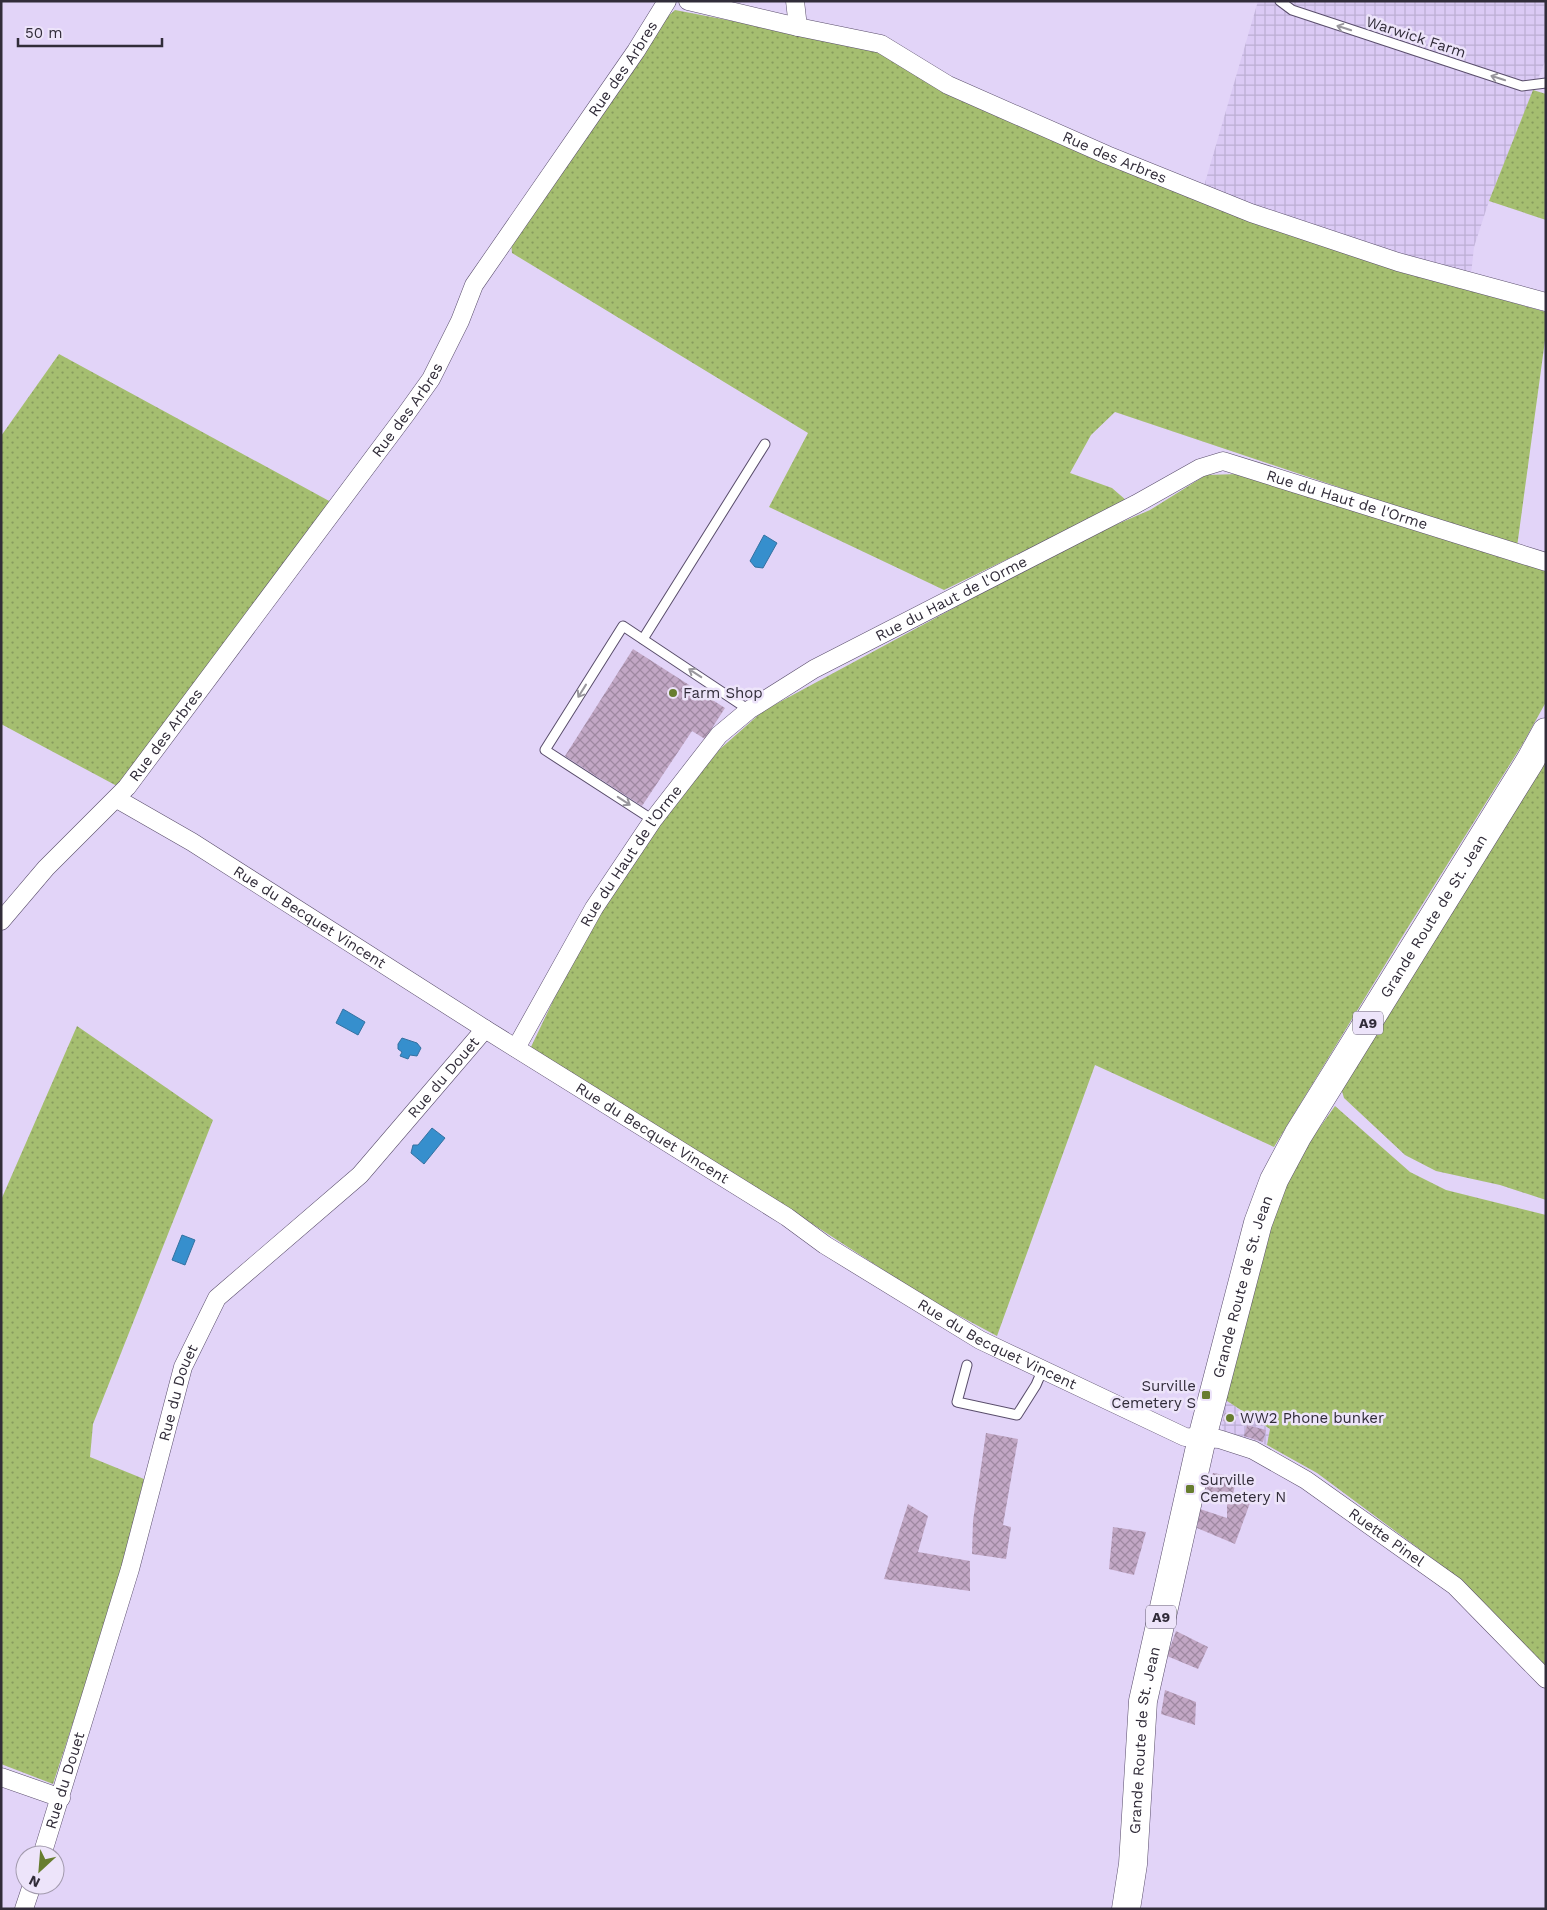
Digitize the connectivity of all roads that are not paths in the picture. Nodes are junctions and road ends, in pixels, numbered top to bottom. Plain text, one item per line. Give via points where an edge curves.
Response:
1 (667, 1) edge
2 (688, 1) edge
3 (795, 1) edge
4 (1280, 1) edge
5 (798, 27) junction
6 (1546, 83) edge
7 (1546, 302) edge
8 (765, 444) dead end
9 (1546, 562) edge
10 (643, 639) junction
11 (749, 710) junction
12 (1546, 732) edge
13 (117, 799) junction
14 (653, 820) junction
15 (1, 922) edge
16 (485, 1029) junction
17 (516, 1048) junction
18 (967, 1365) dead end
19 (1042, 1371) junction
20 (1202, 1438) junction
21 (1546, 1679) edge
22 (1, 1778) edge
23 (61, 1798) junction
24 (45, 1845) edge
25 (29, 1895) edge
26 (24, 1909) edge
27 (1126, 1909) edge

1 - 13 street, Rue des Arbres via 474,285 431,379
2 - 5 street, Rue des Arbres
3 - 5 street
6 -> 4 lane, Warwick Farm via 1522,86 1292,10
5 - 7 street, Rue des Arbres via 881,44 948,85 1250,213 1398,262
8 - 10 lane
9 - 11 street, Rue du Haut de l'Orme via 1223,461 1200,468 814,669
11 -> 10 lane
10 -> 14 lane via 624,626 545,750
11 - 14 street, Rue du Haut de l'Orme via 719,735
12 - 20 main road, Grande Route de St. Jean / A9 via 1298,1135 1274,1180 1258,1223
13 - 15 street, Rue des Arbres via 46,868
13 - 16 street, Rue du Becquet Vincent via 192,842
14 - 17 street, Rue du Haut de l'Orme via 594,908
16 - 17 street, Rue du Becquet Vincent
16 - 23 street, Rue du Douet via 360,1175 217,1298 183,1367 130,1568
17 - 19 street, Rue du Becquet Vincent via 942,1317
18 - 19 lane via 957,1402 1017,1415
19 - 20 street, Rue du Becquet Vincent via 1185,1437
20 - 21 street, Ruette Pinel via 1219,1439 1253,1450 1306,1480 1455,1586
20 - 27 main road, Grande Route de St. Jean / A9 via 1143,1701 1133,1864
22 - 23 street
23 - 24 street, Rue du Douet
25 - 26 street

